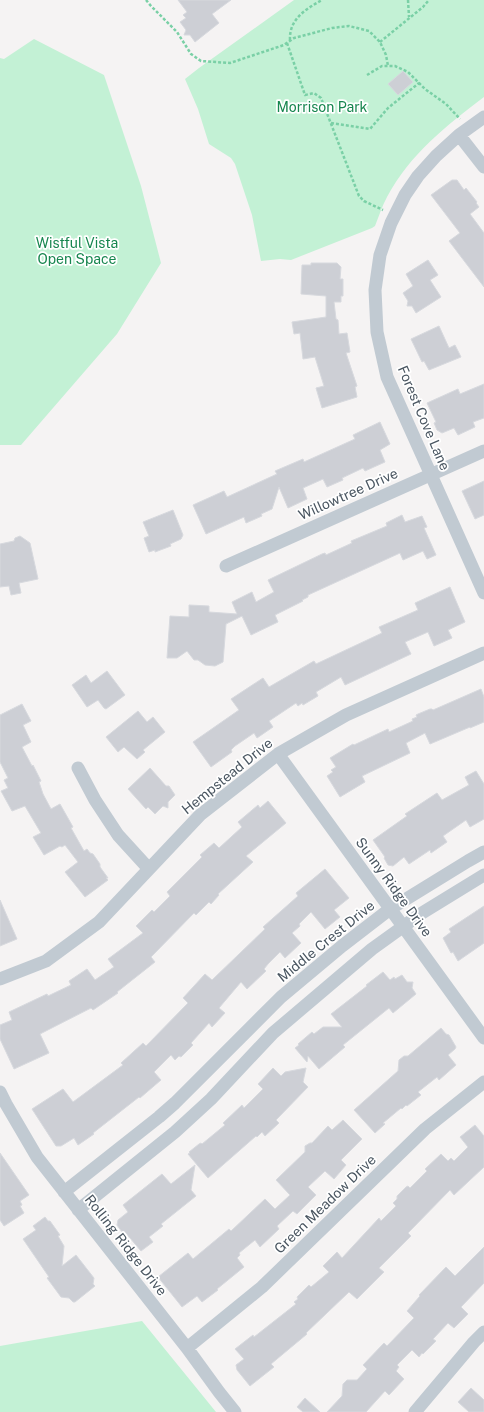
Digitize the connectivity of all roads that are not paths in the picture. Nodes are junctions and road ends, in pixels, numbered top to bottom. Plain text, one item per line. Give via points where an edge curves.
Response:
1 (484, 117) edge
2 (459, 135) junction
3 (484, 167) edge
4 (484, 451) edge
5 (431, 474) junction
6 (226, 566) dead end
7 (484, 592) edge
8 (484, 653) edge
9 (278, 754) junction
10 (78, 768) dead end
11 (484, 852) edge
12 (149, 869) junction
13 (484, 876) edge
14 (390, 910) junction
15 (403, 927) junction
16 (0, 979) edge
17 (484, 1038) edge
18 (221, 1058) junction
19 (236, 1072) junction
20 (484, 1082) edge
21 (0, 1092) edge
22 (3, 1106) edge
23 (64, 1192) junction
24 (78, 1210) junction
25 (484, 1332) edge
26 (187, 1348) junction
27 (235, 1412) edge
28 (415, 1412) edge

1 - 2 street, Forest Cove Lane
2 - 3 street
2 - 5 street, Forest Cove Lane via 436,156 405,195 391,223 380,255 375,290 377,332 387,377
4 - 5 street, Willowtree Drive
5 - 6 street, Willowtree Drive
5 - 7 street, Forest Cove Lane
8 - 9 street, Hempstead Drive via 346,716
9 - 12 street, Hempstead Drive via 200,815
9 - 14 street, Sunny Ridge Drive
10 - 12 street via 118,836
11 - 14 street, Middle Crest Drive
12 - 16 street, Hempstead Drive via 99,922 46,961
13 - 15 street
14 - 15 street, Sunny Ridge Drive
14 - 18 street, Middle Crest Drive via 281,997
15 - 17 street, Sunny Ridge Drive
15 - 19 street via 372,949 289,1019
18 - 19 street
18 - 23 street, Middle Crest Drive via 159,1117
19 - 24 street via 175,1132
20 - 26 street, Green Meadow Drive via 425,1130 262,1287
21 - 22 street, Rolling Ridge Drive
22 - 23 street, Rolling Ridge Drive
23 - 24 street, Rolling Ridge Drive
24 - 26 street, Rolling Ridge Drive
25 - 28 street
26 - 27 street, Rolling Ridge Drive

